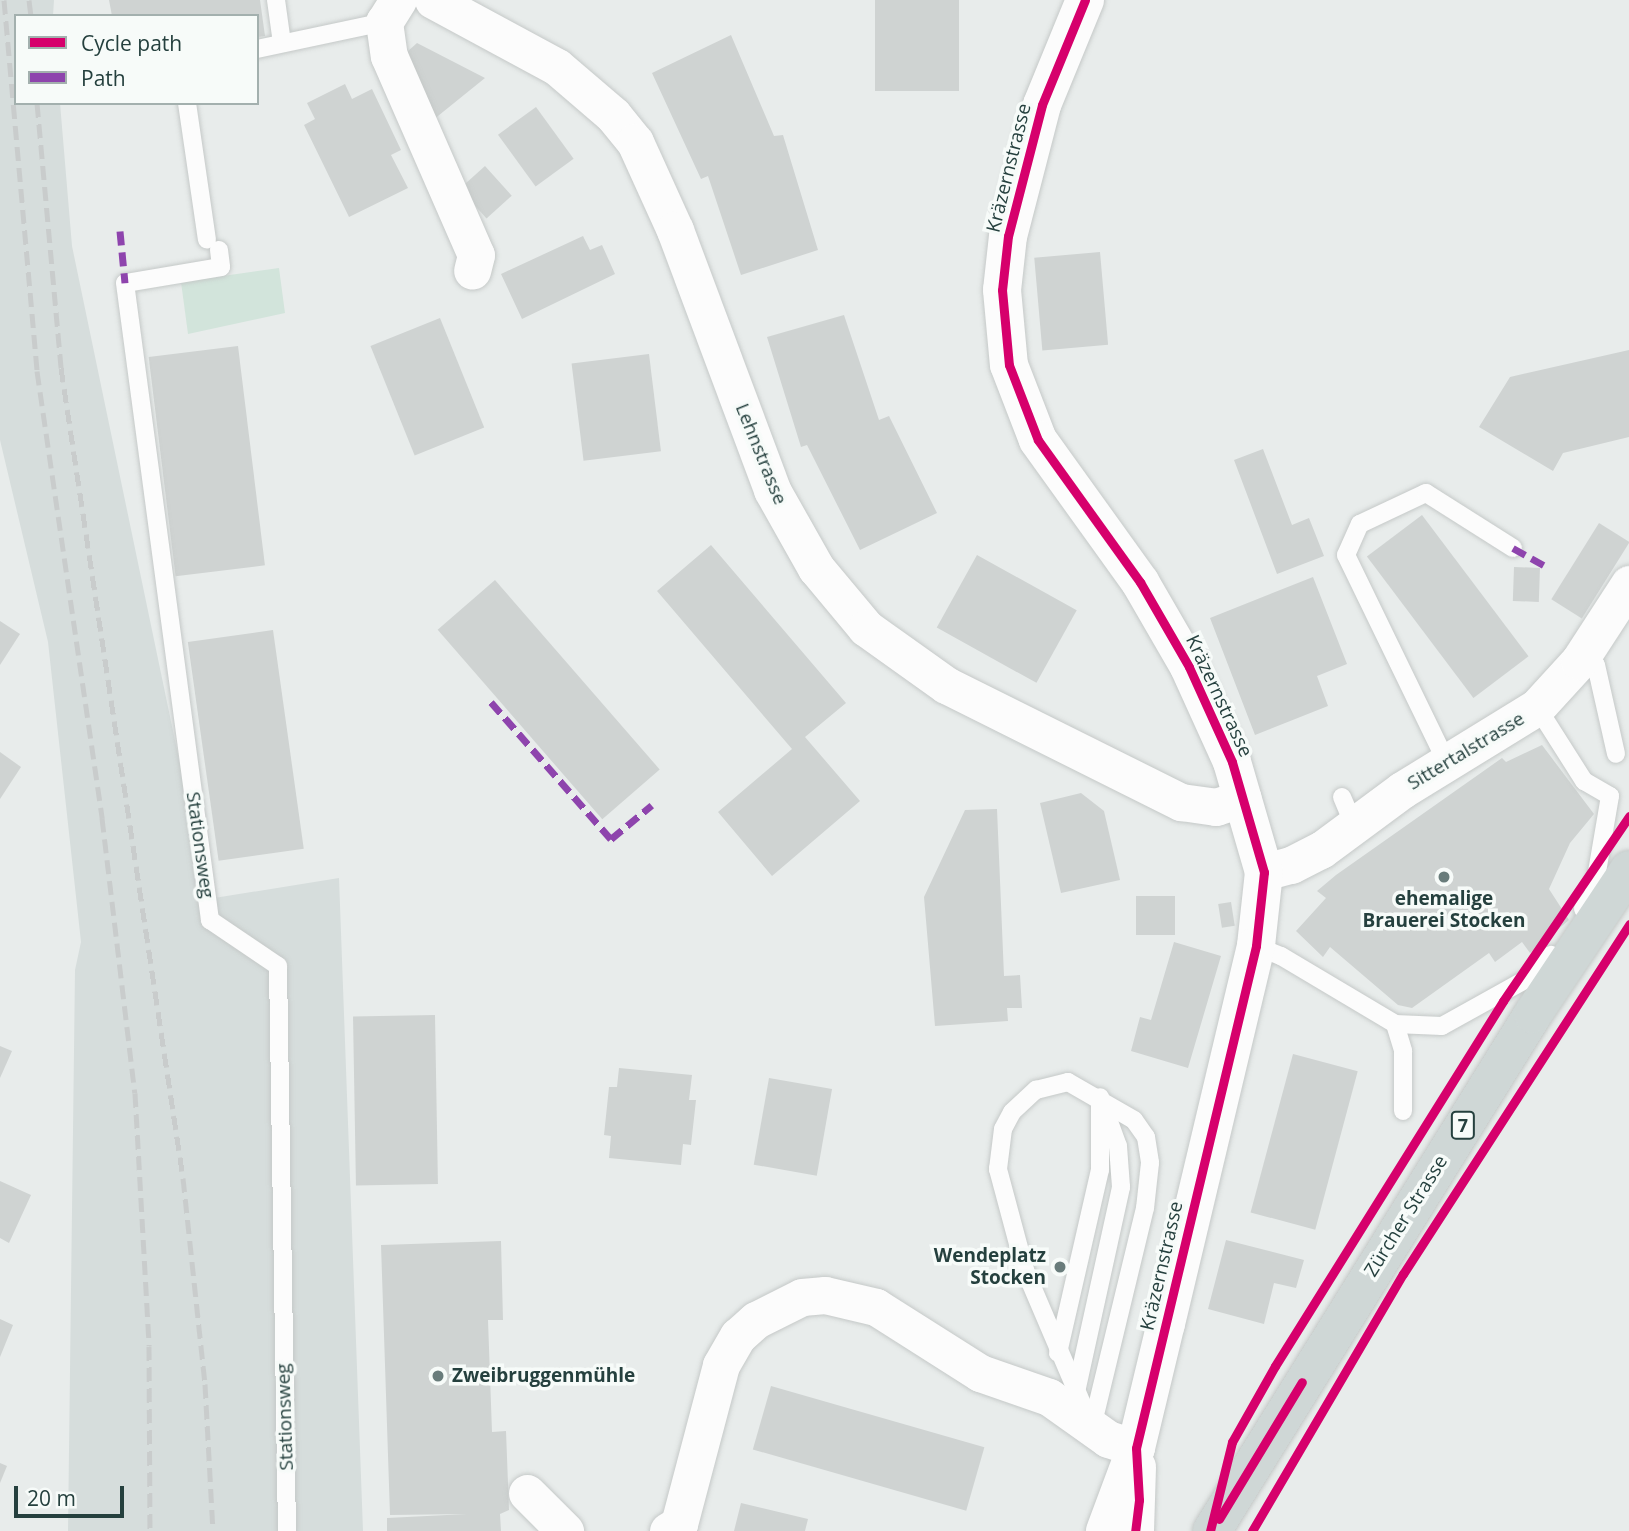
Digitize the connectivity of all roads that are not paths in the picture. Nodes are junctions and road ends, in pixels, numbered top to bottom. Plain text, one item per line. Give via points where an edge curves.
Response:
1 (276, 0) edge
2 (433, 0) edge
3 (1085, 0) edge
4 (391, 11) edge
5 (282, 43) junction
6 (259, 49) edge
7 (187, 105) edge
8 (472, 271) dead end
9 (1513, 548) dead end
10 (1629, 584) edge
11 (1584, 654) junction
12 (1537, 707) junction
13 (1616, 754) dead end
14 (1446, 761) junction
15 (1241, 798) junction
16 (1629, 870) edge
17 (1264, 872) junction
18 (1256, 946) junction
19 (1395, 1024) junction
20 (1100, 1097) junction
21 (1403, 1111) dead end
22 (1058, 1353) junction
23 (1076, 1392) junction
24 (1092, 1427) junction
25 (1136, 1447) junction
26 (527, 1493) dead end
27 (287, 1531) edge
28 (565, 1531) edge
29 (668, 1531) edge
30 (1105, 1531) edge
31 (1135, 1531) edge
32 (1212, 1531) edge

1 - 5 lane
2 - 15 street, Lehnstrasse via 557,67 613,114 635,142 671,218 772,490 816,568 866,628 946,685 1181,802 1216,807
3 - 15 street, Kräzernstrasse via 1042,105 1008,236 1002,290 1009,365 1038,440 1140,582 1189,667 1232,762
4 - 5 lane
4 - 8 street via 389,56 476,256
5 - 6 lane
7 - 27 lane, Stationsweg via 221,267 125,283 210,920 278,966
9 - 14 lane via 1426,493 1360,524 1346,555
10 - 11 street, Sittertalstrasse
11 - 12 street, Sittertalstrasse
11 - 13 lane via 1596,665
12 - 14 street, Sittertalstrasse
12 - 19 lane via 1584,781 1610,796 1593,894 1539,972 1442,1026
14 - 17 street, Sittertalstrasse via 1348,811 1321,850 1291,866
15 - 17 street, Kräzernstrasse
16 - 32 main road, Zürcher Strasse / 7 via 1533,1014
17 - 18 street, Kräzernstrasse
18 - 19 lane via 1282,956
18 - 25 street, Kräzernstrasse
19 - 21 lane via 1403,1051
20 - 22 lane via 1100,1170
20 - 22 lane via 1068,1083 1036,1090 1012,1112 999,1148 1004,1196 1025,1270
20 - 23 lane via 1118,1146 1121,1187
20 - 24 lane via 1134,1120 1146,1137 1150,1163 1145,1208
22 - 23 lane
23 - 24 lane
24 - 25 street via 1108,1439
24 - 29 street via 1049,1397 980,1373 876,1307 825,1295 802,1297 756,1320 738,1336 721,1365 679,1524
25 - 30 street, Kräzernstrasse
25 - 31 street, Kräzernstrasse via 1139,1500
26 - 28 street

